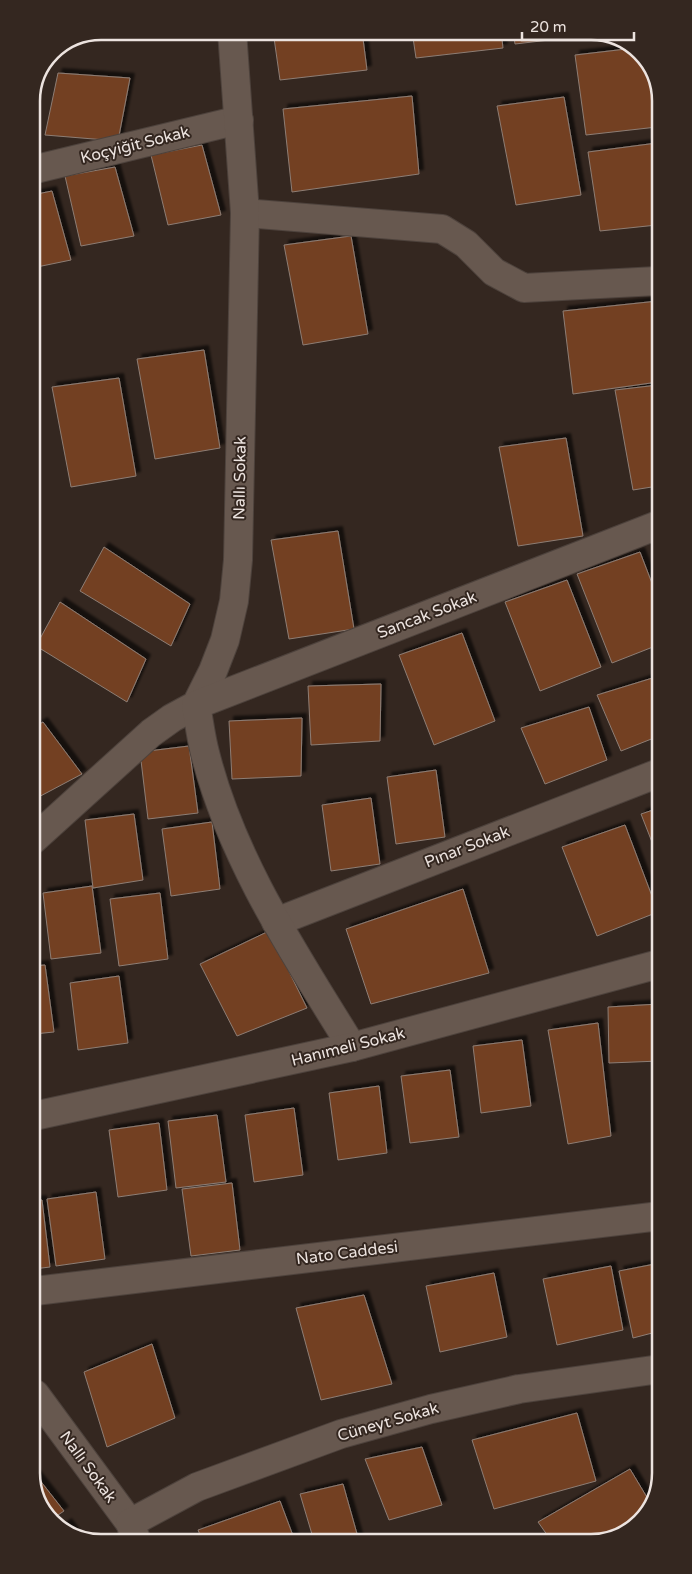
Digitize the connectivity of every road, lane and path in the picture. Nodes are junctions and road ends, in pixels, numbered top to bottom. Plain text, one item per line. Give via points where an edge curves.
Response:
1 (233, 40) edge
2 (239, 120) junction
3 (40, 168) edge
4 (246, 213) junction
5 (652, 281) edge
6 (652, 527) edge
7 (196, 705) junction
8 (652, 776) edge
9 (40, 834) edge
10 (276, 922) junction
11 (652, 966) edge
12 (352, 1048) junction
13 (40, 1115) edge
14 (652, 1217) edge
15 (40, 1290) edge
16 (652, 1370) edge
17 (40, 1401) edge
18 (133, 1533) edge

1 - 2 street, Nallı Sokak
2 - 3 street, Koçyiğit Sokak
2 - 4 street, Nallı Sokak
4 - 5 street via 442,229 466,244 494,272 524,288
4 - 7 street, Nallı Sokak via 238,560 234,601 225,640
6 - 7 street, Sancak Sokak
7 - 9 street via 151,733
7 - 10 street via 217,794 240,852
8 - 10 street, Pınar Sokak
10 - 12 street
11 - 12 street, Hanımeli Sokak
12 - 13 street, Hanımeli Sokak
14 - 15 street, Nato Caddesi
16 - 18 street, Cüneyt Sokak via 519,1389 341,1434 197,1488
17 - 18 street, Nallı Sokak

